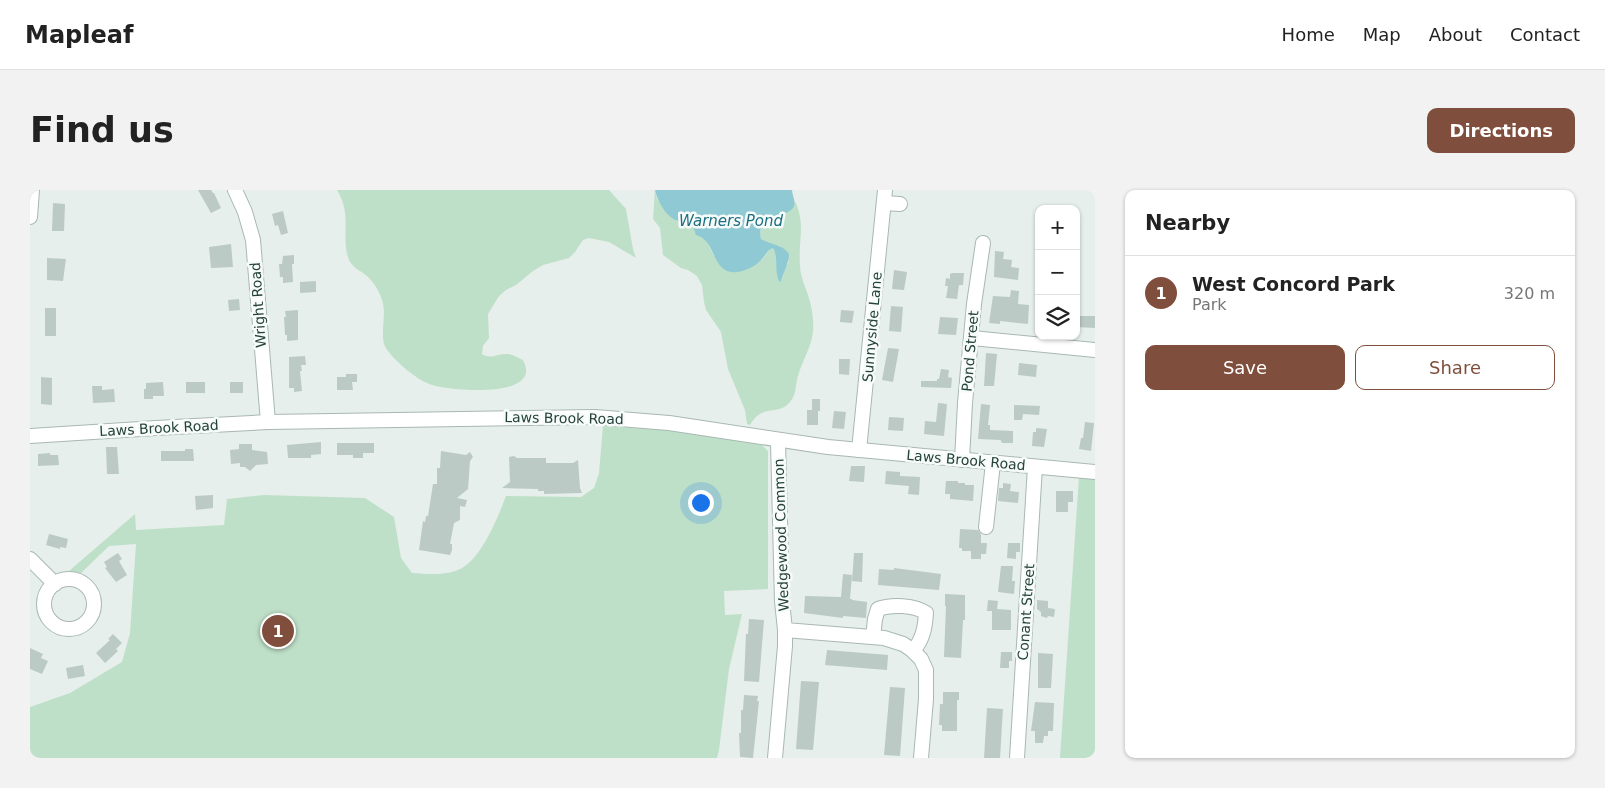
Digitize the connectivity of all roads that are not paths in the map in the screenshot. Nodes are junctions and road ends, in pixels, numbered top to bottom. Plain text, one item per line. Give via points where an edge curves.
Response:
1 (32, 190) edge
2 (235, 190) edge
3 (885, 196) edge
4 (900, 204) dead end
5 (30, 216) edge
6 (983, 243) dead end
7 (972, 338) junction
8 (1095, 350) edge
9 (268, 422) junction
10 (30, 436) edge
11 (778, 440) junction
12 (859, 450) junction
13 (962, 460) junction
14 (993, 463) junction
15 (1035, 467) junction
16 (1095, 472) edge
17 (986, 527) dead end
18 (30, 559) edge
19 (55, 584) dead end
20 (784, 630) junction
21 (873, 637) junction
22 (913, 651) junction
23 (776, 758) edge
24 (921, 758) edge
25 (1017, 758) edge

1 - 5 street
2 - 9 street, Wright Road via 253,240
3 - 4 street, Sunnyside Lane
3 - 12 street, Sunnyside Lane
6 - 7 street, Pond Street
7 - 8 street
7 - 13 street, Pond Street
9 - 10 street, Laws Brook Road
9 - 11 street, Laws Brook Road via 604,417 669,423
11 - 12 street, Laws Brook Road
11 - 20 street, Wedgewood Common
12 - 13 street, Laws Brook Road
13 - 14 street, Laws Brook Road
14 - 15 street, Laws Brook Road
14 - 17 street
15 - 16 street, Laws Brook Road
15 - 25 street, Conant Street
18 - 19 street
20 - 21 street, Wedgewood Common
20 - 23 street, Wedgewood Common
21 - 22 street, Wedgewood Common via 894,641
21 - 22 street via 878,609 887,606 920,609 926,613 925,631
22 - 24 street via 926,670

